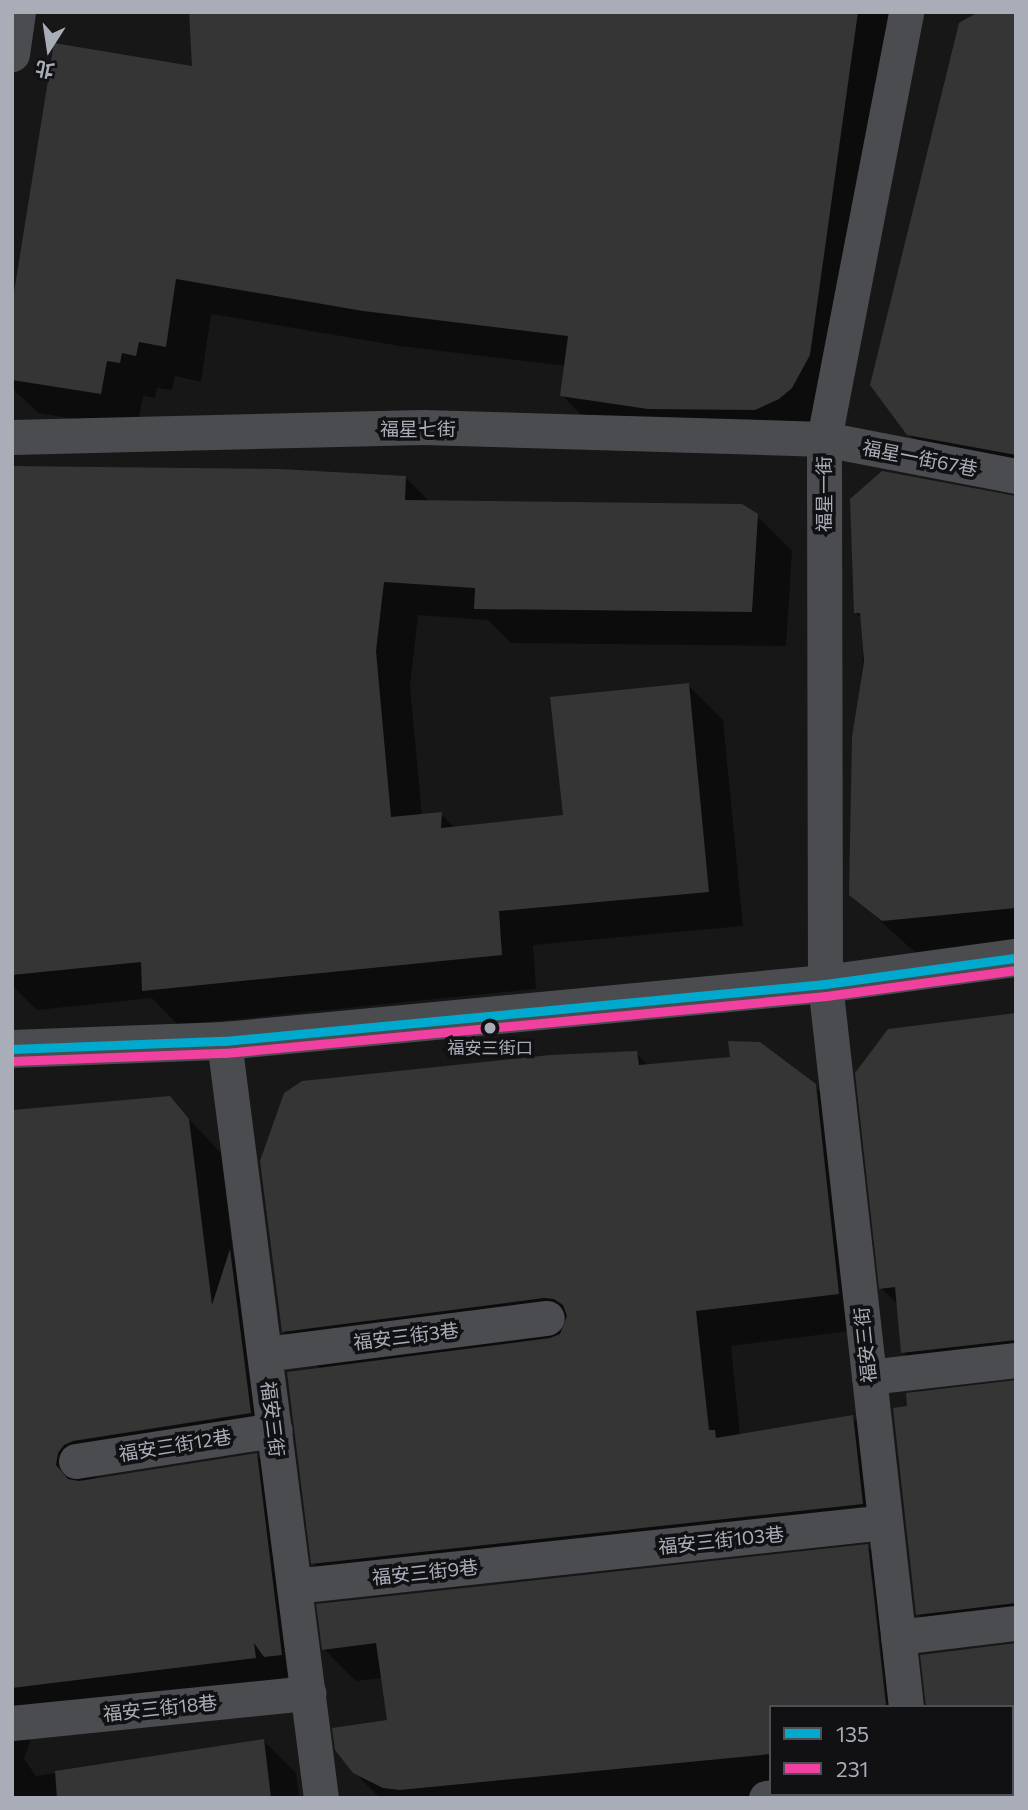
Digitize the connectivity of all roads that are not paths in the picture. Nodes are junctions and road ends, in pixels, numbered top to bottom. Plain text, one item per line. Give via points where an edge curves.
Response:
1 (18, 12) edge
2 (906, 12) edge
3 (13, 50) edge
4 (12, 437) edge
5 (824, 439) junction
6 (1016, 476) edge
7 (1016, 958) edge
8 (825, 984) junction
9 (224, 1041) junction
10 (12, 1049) edge
11 (547, 1318) dead end
12 (265, 1354) junction
13 (1016, 1360) edge
14 (869, 1377) junction
15 (275, 1430) junction
16 (76, 1461) dead end
17 (885, 1522) junction
18 (556, 1558) joint
19 (294, 1586) junction
20 (1016, 1623) edge
21 (898, 1637) junction
22 (308, 1693) junction
23 (906, 1705) edge
24 (12, 1723) edge
25 (785, 1796) edge
26 (321, 1798) edge
27 (766, 1798) edge

1 - 3 lane
2 - 5 lane, 福星一街
4 - 5 lane, 福星七街 via 423,427
5 - 6 lane, 福星一街67巷
5 - 8 lane, 福星一街
7 - 8 street
8 - 9 street
8 - 14 lane, 福安三街
9 - 10 street
9 - 12 lane, 福安三街
11 - 12 lane, 福安三街3巷
12 - 15 lane, 福安三街
13 - 14 lane
14 - 17 lane, 福安三街
15 - 16 lane, 福安三街12巷
15 - 19 lane, 福安三街
17 - 18 lane, 福安三街103巷
17 - 21 lane, 福安三街
18 - 19 lane, 福安三街9巷
19 - 22 lane, 福安三街
20 - 21 lane
21 - 23 lane, 福安三街
22 - 24 lane, 福安三街18巷
22 - 26 lane, 福安三街
25 - 27 lane

